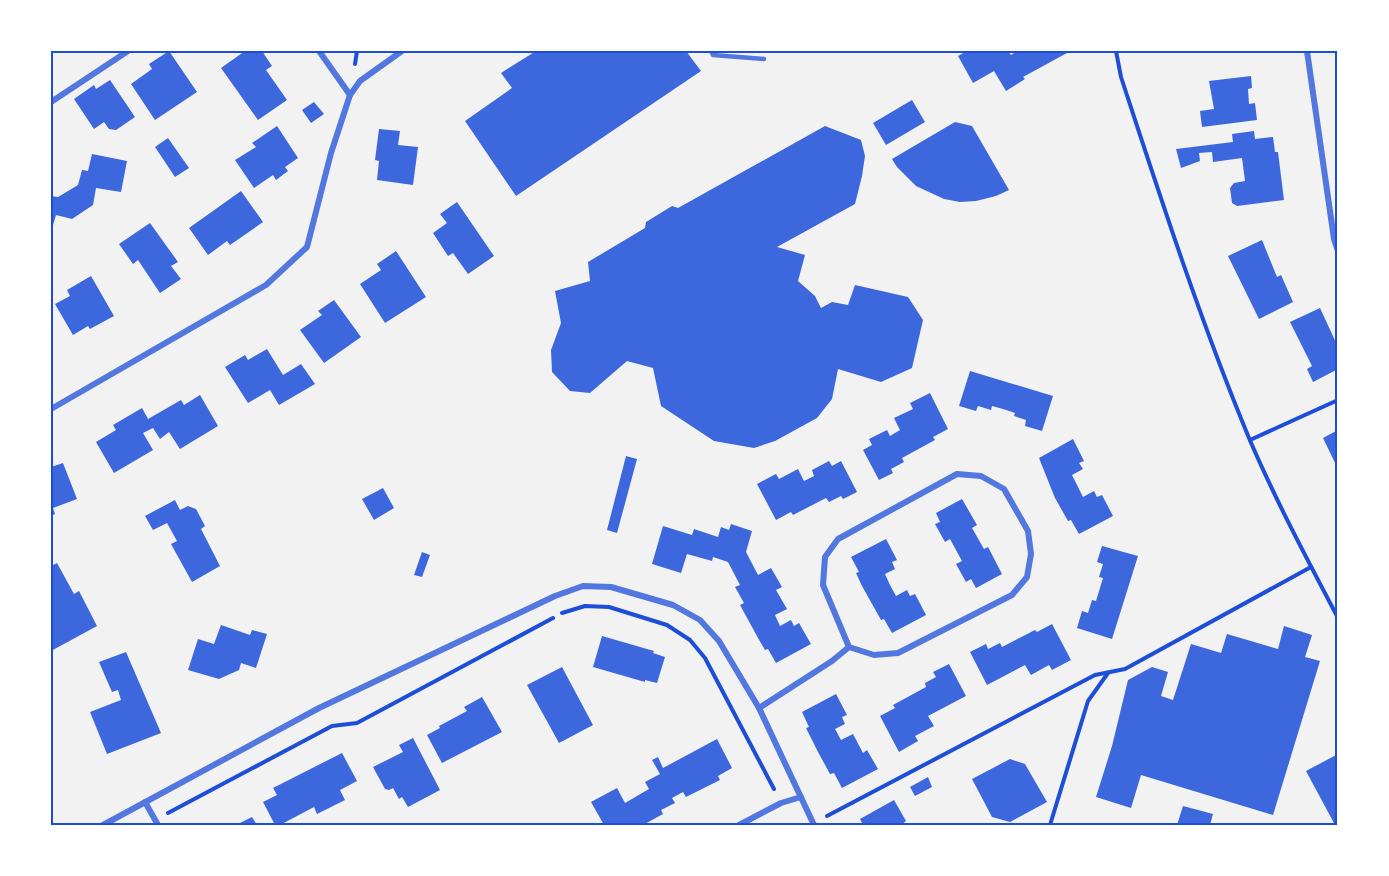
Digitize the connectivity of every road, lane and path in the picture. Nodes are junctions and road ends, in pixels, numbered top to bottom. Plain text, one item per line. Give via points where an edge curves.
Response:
1 (128, 51) edge
2 (319, 51) edge
3 (402, 51) edge
4 (711, 51) edge
5 (1116, 51) edge
6 (1307, 51) edge
7 (764, 59) dead end
8 (350, 95) junction
9 (51, 102) edge
10 (1338, 251) edge
11 (1338, 400) edge
12 (51, 409) edge
13 (1250, 440) junction
14 (1311, 567) junction
15 (1338, 618) edge
16 (849, 647) junction
17 (1108, 672) junction
18 (759, 708) junction
19 (801, 797) junction
20 (145, 802) junction
21 (782, 803) junction
22 (156, 822) edge
23 (812, 823) edge
24 (103, 825) edge
25 (740, 825) edge
26 (1050, 825) edge

1 - 9 street
2 - 8 street
3 - 8 street via 360,81
4 - 7 lane via 713,55
5 - 13 path via 1121,77 1188,280
6 - 10 street
8 - 12 street via 307,247 266,285
11 - 13 path
13 - 14 path
14 - 15 path
14 - 17 path via 1125,669
16 - 16 street via 874,655 898,653 1012,595 1027,577 1031,554 1028,531 1004,489 981,476 957,474 838,539 825,557 823,585
16 - 18 street
17 - 23 path via 1095,675
17 - 26 path via 1088,700
18 - 19 street
18 - 20 street via 719,641 700,620 673,605 611,587 583,586 319,708
19 - 21 street
19 - 23 street
20 - 22 street
20 - 24 street
21 - 22 path via 705,658 690,640 667,625 609,607 585,606 558,615 357,723 332,726
21 - 25 street

